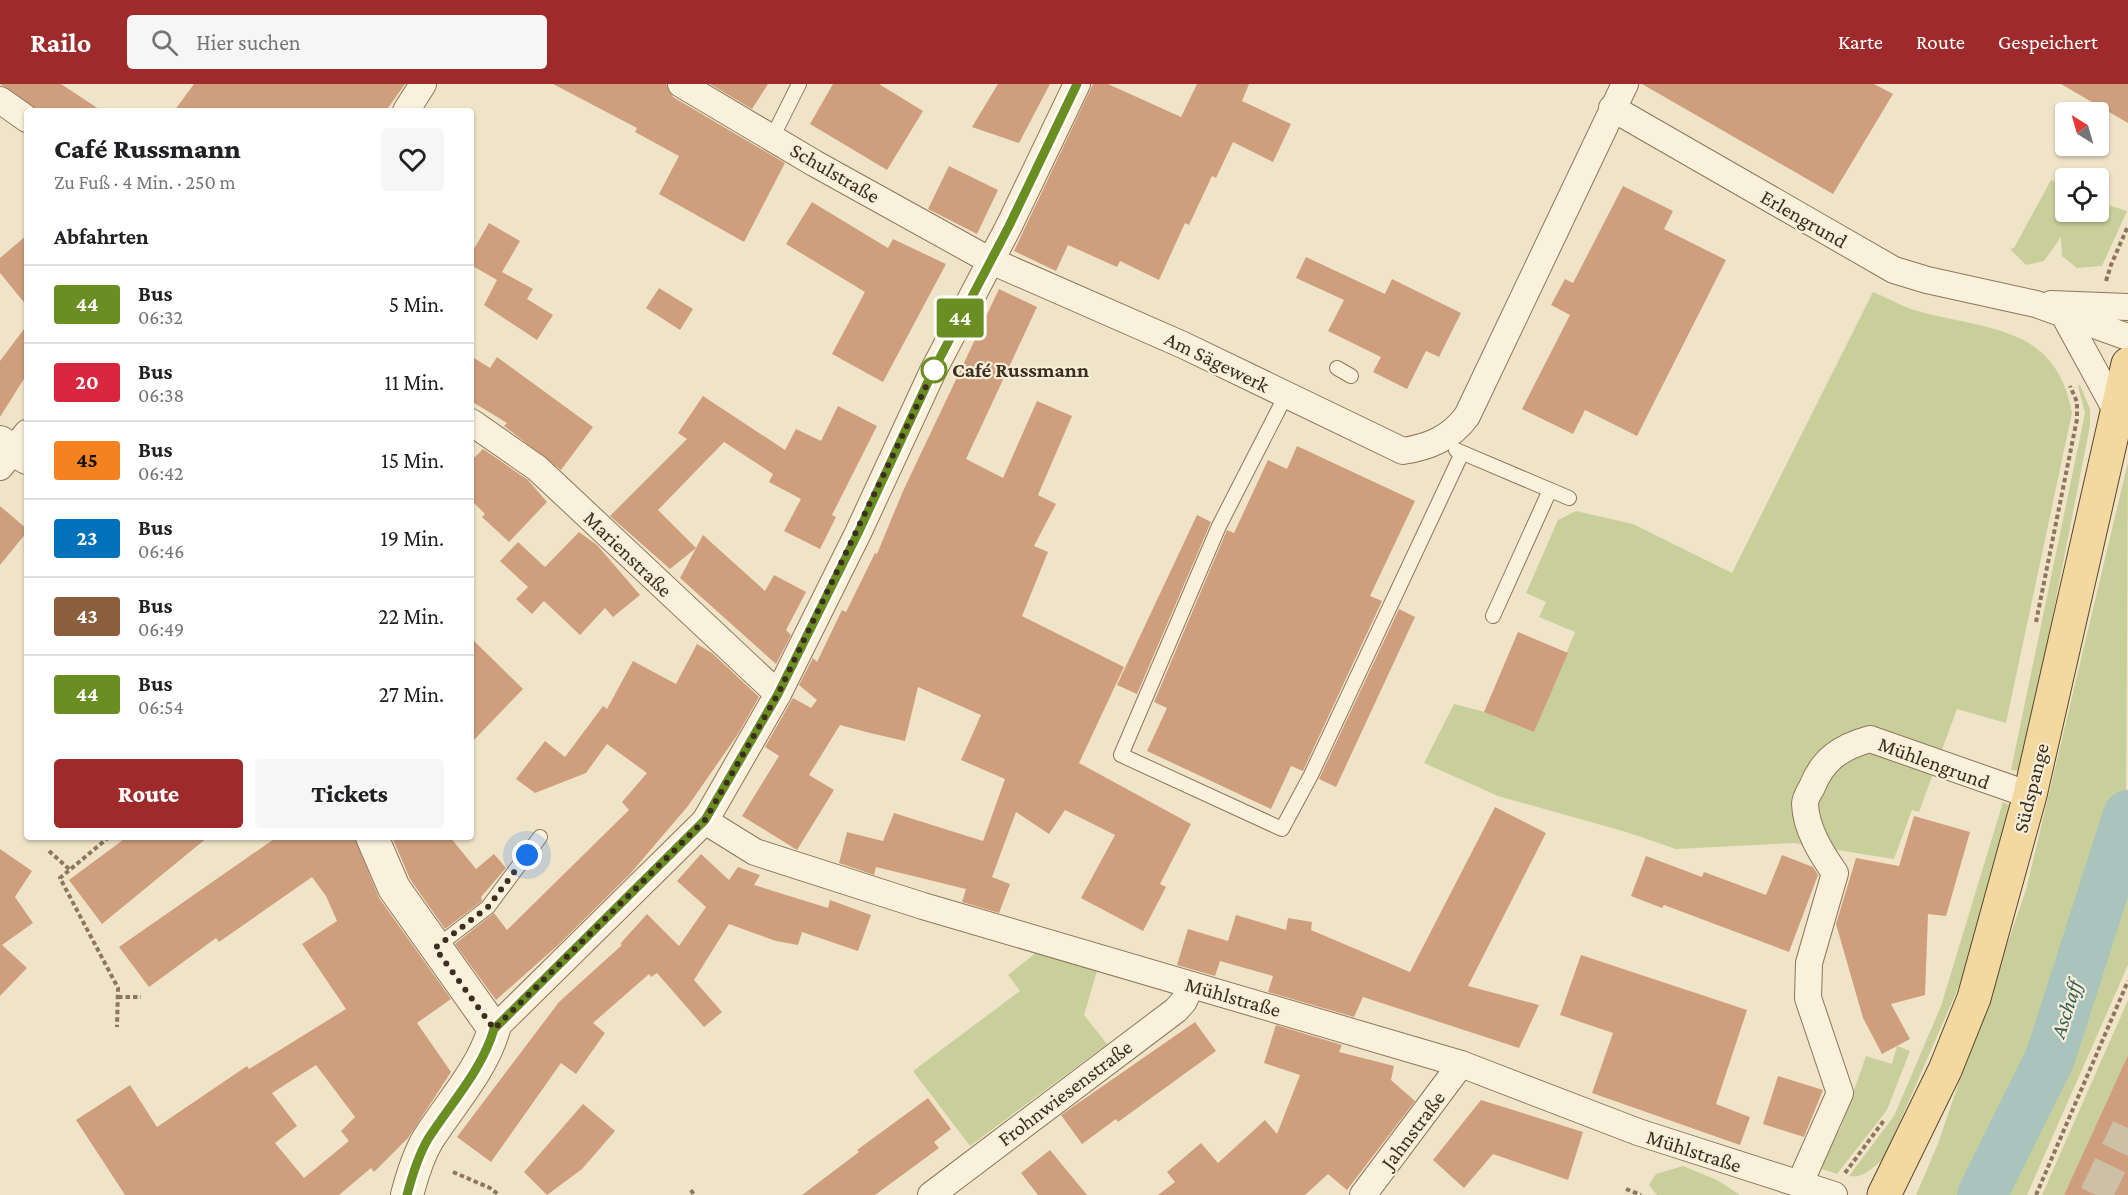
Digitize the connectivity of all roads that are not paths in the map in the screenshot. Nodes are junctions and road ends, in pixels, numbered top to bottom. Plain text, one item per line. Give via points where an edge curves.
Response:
1 (423, 84) edge
2 (681, 84) edge
3 (799, 84) edge
4 (1077, 84) edge
5 (1625, 84) edge
6 (0, 100) edge
7 (408, 108) edge
8 (1612, 108) junction
9 (24, 116) edge
10 (772, 138) junction
11 (989, 260) junction
12 (2036, 304) junction
13 (2128, 307) edge
14 (2064, 315) junction
15 (2128, 337) edge
16 (2128, 364) edge
17 (1337, 368) dead end
18 (1351, 376) dead end
19 (1286, 395) junction
20 (2118, 412) junction
21 (474, 424) edge
22 (1453, 445) junction
23 (1550, 490) junction
24 (1569, 498) dead end
25 (1492, 616) dead end
26 (778, 694) junction
27 (2030, 795) junction
28 (705, 820) junction
29 (540, 837) dead end
30 (373, 840) edge
31 (435, 948) junction
32 (1191, 985) junction
33 (494, 1029) junction
34 (1461, 1064) junction
35 (1794, 1189) edge
36 (406, 1195) edge
37 (931, 1195) edge
38 (1363, 1195) edge
39 (1833, 1195) edge
40 (1884, 1195) edge

1 - 7 street
2 - 10 street, Schulstraße
3 - 10 lane
4 - 11 street
5 - 8 street
6 - 9 street
8 - 12 street, Erlengrund via 1894,270
8 - 22 street, Am Sägewerk
10 - 11 street, Schulstraße
11 - 19 street, Am Sägewerk
11 - 26 street
12 - 13 street, Erlengrund
12 - 14 street, Erlengrund
14 - 15 street, Erlengrund
14 - 20 street
16 - 20 main road, Südspange
17 - 18 lane
19 - 22 street, Am Sägewerk via 1403,451
19 - 22 lane via 1220,526 1121,755 1282,829 1311,775
20 - 27 main road, Südspange
21 - 26 street, Marienstraße via 537,468
22 - 23 lane
23 - 24 lane
23 - 25 lane
26 - 28 street
27 - 35 street, Mühlengrund via 1870,739 1848,745 1828,759 1814,781 1805,803 1811,830 1834,873 1809,963 1808,998 1840,1093
27 - 40 main road, Südspange via 1974,998 1945,1070
28 - 32 street, Mühlstraße via 755,852
28 - 33 street
29 - 31 lane via 488,907
30 - 31 street via 394,888
31 - 33 street
32 - 34 street, Mühlstraße
32 - 37 street, Frohnwiesenstraße via 1176,1010
33 - 36 street via 489,1047 427,1141
34 - 35 street, Mühlstraße via 1638,1132 1764,1174
34 - 38 street, Jahnstraße
35 - 39 street, Mühlstraße

